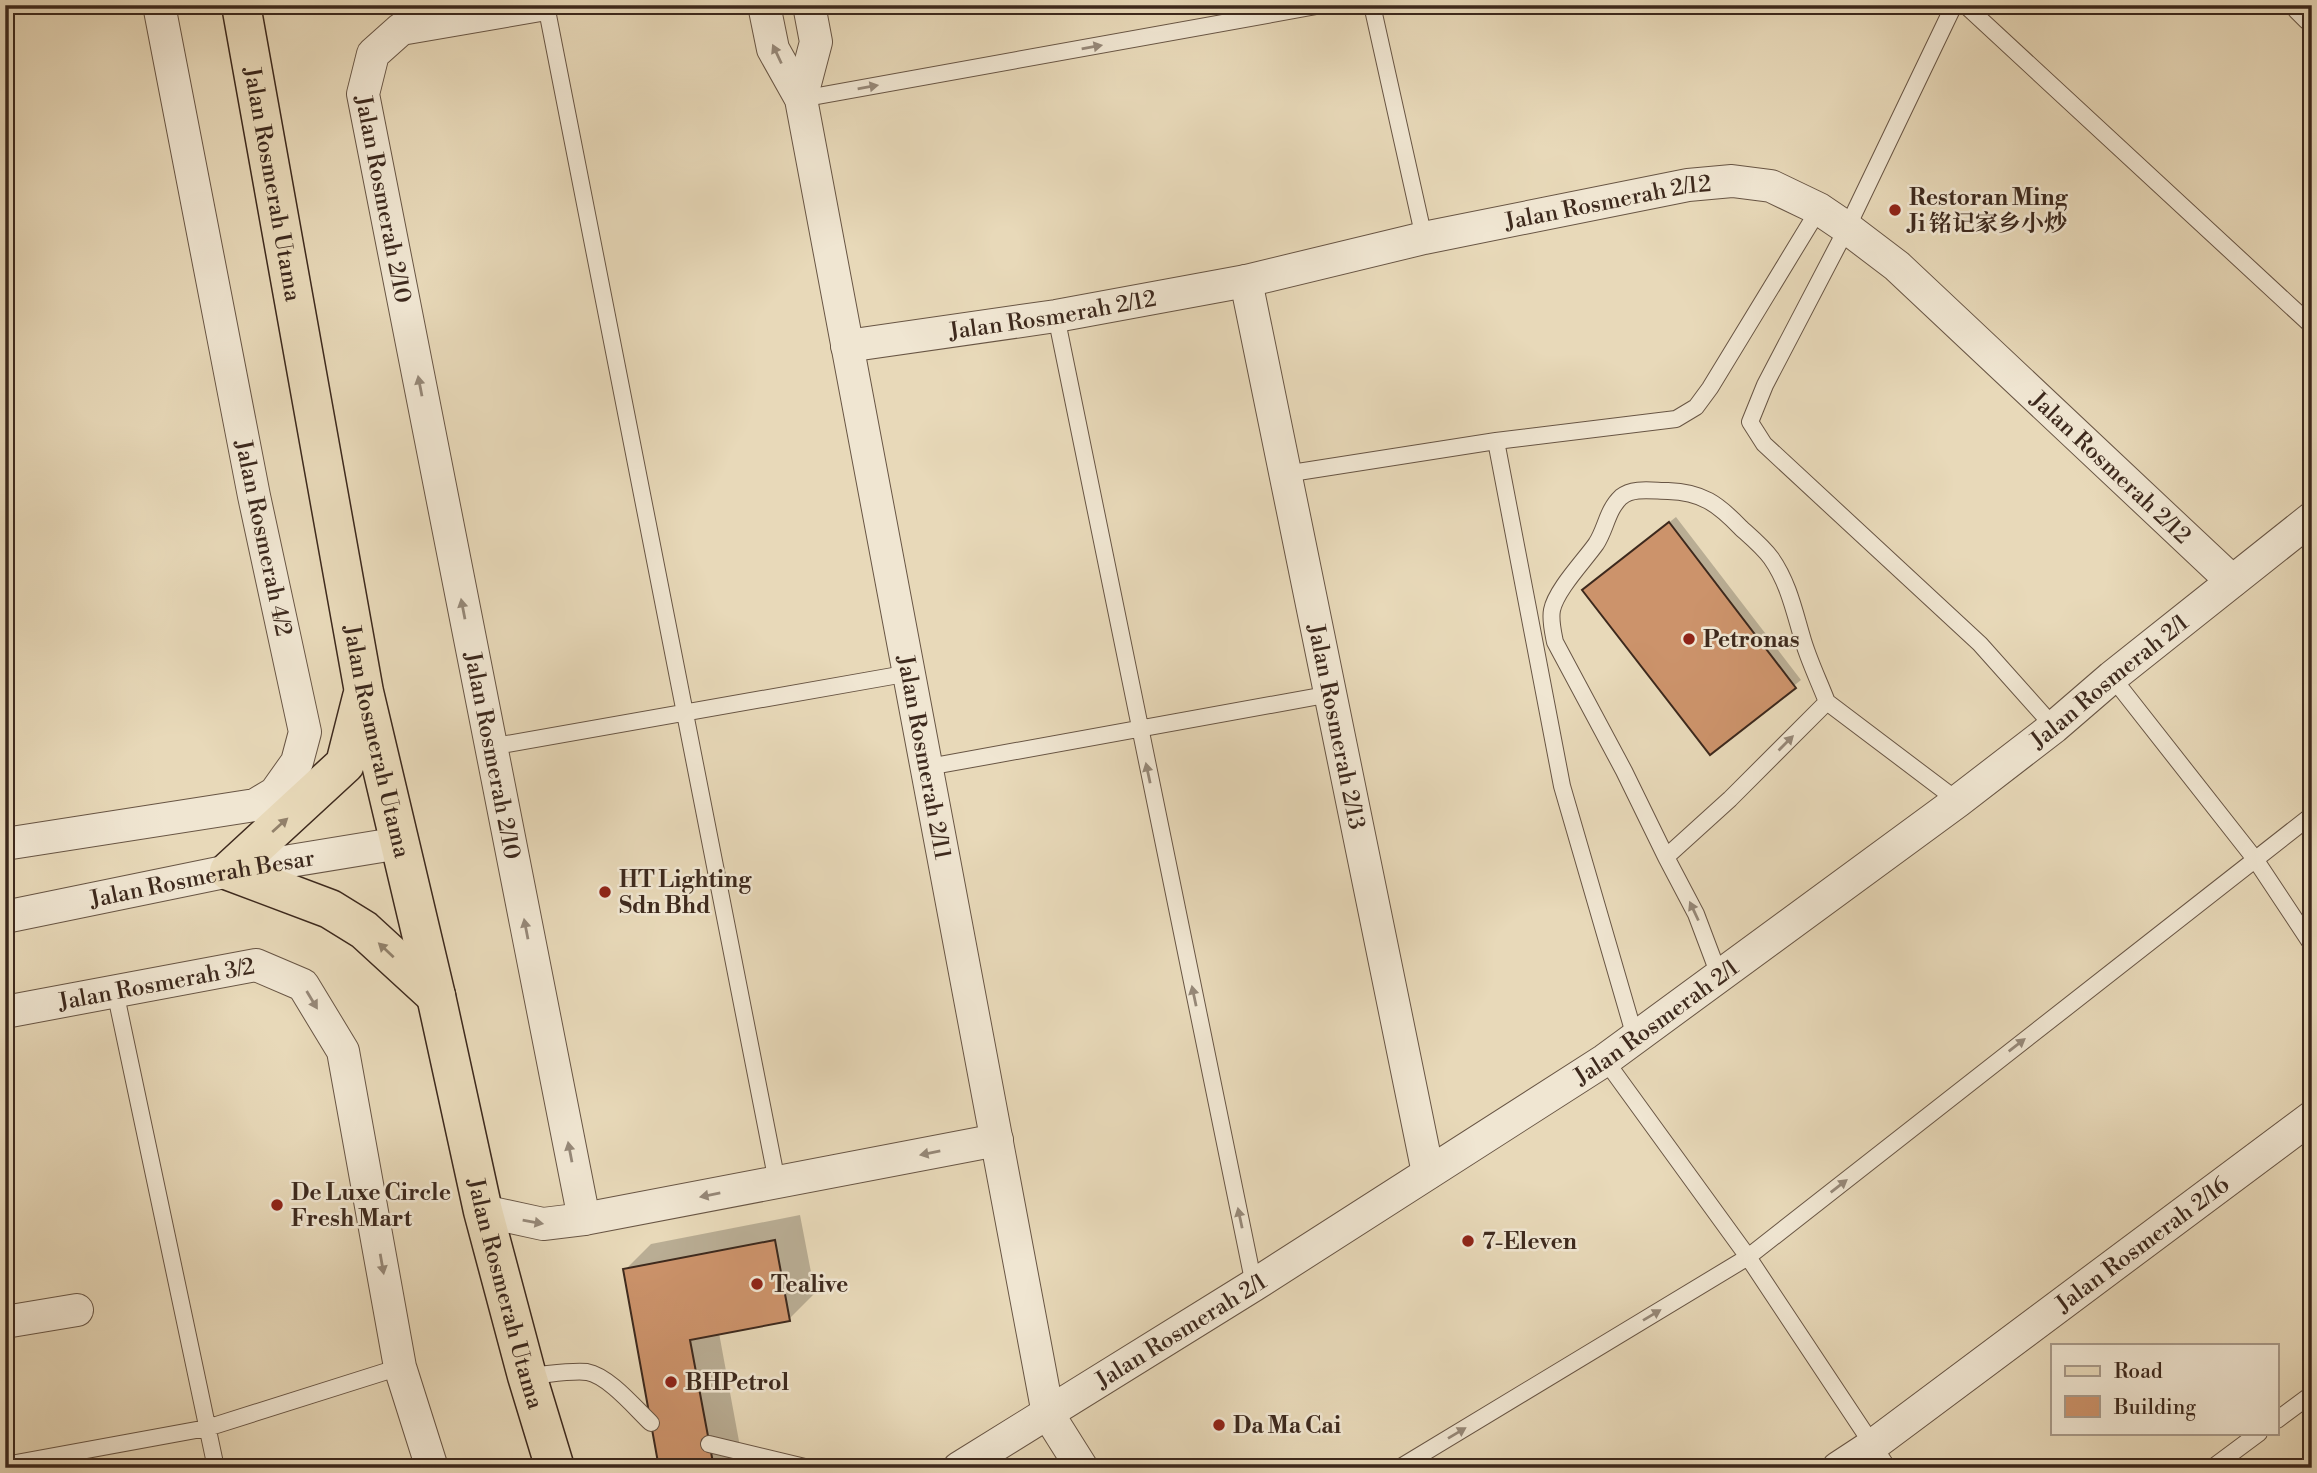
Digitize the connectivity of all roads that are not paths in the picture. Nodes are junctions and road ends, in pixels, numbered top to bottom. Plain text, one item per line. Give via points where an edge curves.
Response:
1 (159, 5) edge
2 (242, 5) edge
3 (540, 5) edge
4 (546, 5) edge
5 (764, 5) edge
6 (809, 5) edge
7 (1322, 5) edge
8 (1372, 5) edge
9 (1954, 5) edge
10 (1965, 5) edge
11 (2302, 5) edge
12 (2312, 15) edge
13 (801, 99) junction
14 (1819, 209) junction
15 (1847, 228) junction
16 (1424, 238) junction
17 (1246, 282) junction
18 (1056, 316) junction
19 (2312, 326) edge
20 (847, 346) junction
21 (1496, 441) junction
22 (1285, 474) junction
23 (2312, 518) edge
24 (2232, 581) junction
25 (910, 673) junction
26 (2112, 677) junction
27 (364, 692) junction
28 (1331, 694) junction
29 (1827, 702) junction
30 (686, 712) junction
31 (2054, 727) junction
32 (1139, 730) junction
33 (490, 747) junction
34 (928, 767) junction
35 (1958, 802) junction
36 (2312, 815) edge
37 (400, 843) junction
38 (5, 844) edge
39 (1666, 857) junction
40 (2255, 859) junction
41 (229, 871) junction
42 (5, 917) edge
43 (2312, 945) edge
44 (1719, 975) junction
45 (115, 991) junction
46 (436, 996) junction
47 (5, 1012) edge
48 (1635, 1037) junction
49 (1605, 1060) junction
50 (2312, 1117) edge
51 (997, 1140) junction
52 (1428, 1173) junction
53 (777, 1182) junction
54 (483, 1212) junction
55 (584, 1219) junction
56 (1748, 1257) junction
57 (1254, 1285) junction
58 (77, 1310) dead end
59 (5, 1322) edge
60 (400, 1367) junction
61 (527, 1376) junction
62 (2312, 1394) edge
63 (1048, 1414) junction
64 (2278, 1419) edge
65 (651, 1423) dead end
66 (207, 1428) junction
67 (2258, 1434) edge
68 (709, 1444) dead end
69 (1881, 1457) edge
70 (5, 1465) edge
71 (216, 1468) edge
72 (432, 1468) edge
73 (555, 1468) edge
74 (809, 1468) edge
75 (959, 1468) edge
76 (1082, 1468) edge
77 (1399, 1468) edge
78 (1838, 1468) edge
79 (2213, 1468) edge

1 - 38 street, Jalan Rosmerah 4/2 via 254,496 305,732 297,762 275,793 255,805
2 - 27 main road, Jalan Rosmerah Utama
33 -> 3 street, Jalan Rosmerah 2/10 via 363,94 373,54 401,29
4 - 30 lane
13 -> 5 street, Jalan Rosmerah 2/11 via 773,49
6 - 13 street, Jalan Rosmerah 2/11 via 816,42
13 -> 7 lane
8 - 16 lane
9 - 15 lane
10 - 19 lane
11 - 12 street
13 - 20 street, Jalan Rosmerah 2/11
14 - 15 street, Jalan Rosmerah 2/12
14 - 16 street, Jalan Rosmerah 2/12 via 1771,186 1732,181
14 - 21 lane via 1696,407 1676,419
15 - 24 street, Jalan Rosmerah 2/12 via 1897,266
15 - 31 lane via 1750,422 1764,444 1980,645
16 - 17 street, Jalan Rosmerah 2/12
17 - 18 street, Jalan Rosmerah 2/12
17 - 22 street, Jalan Rosmerah 2/13
18 - 20 street, Jalan Rosmerah 2/12
18 - 32 lane
20 - 25 street, Jalan Rosmerah 2/11
21 - 22 lane
21 - 48 lane via 1562,786
22 - 28 street, Jalan Rosmerah 2/13
23 - 24 street, Jalan Rosmerah 2/1
24 - 26 street, Jalan Rosmerah 2/1
25 - 30 lane
25 - 34 street, Jalan Rosmerah 2/11
26 - 31 street, Jalan Rosmerah 2/1
26 - 40 lane
27 - 37 main road, Jalan Rosmerah Utama
41 -> 27 main road via 345,764
28 - 32 lane
28 - 52 street, Jalan Rosmerah 2/13
29 - 35 lane
39 -> 29 lane
29 - 39 lane via 1786,584 1770,557 1721,507 1677,491 1636,491 1619,499 1598,541 1552,608 1551,620 1555,642
30 - 33 lane
30 - 53 lane
31 - 35 street, Jalan Rosmerah 2/1
32 - 34 lane
57 -> 32 lane
55 -> 33 street, Jalan Rosmerah 2/10
34 - 51 street, Jalan Rosmerah 2/11
35 - 44 street, Jalan Rosmerah 2/1
36 - 40 lane
37 - 41 street, Jalan Rosmerah Besar
37 - 46 main road, Jalan Rosmerah Utama
44 -> 39 lane via 1696,914
40 - 43 lane
56 -> 40 lane
41 - 42 street, Jalan Rosmerah Besar
46 -> 41 main road via 364,930 330,909
44 - 48 street, Jalan Rosmerah 2/1
45 - 47 street, Jalan Rosmerah 3/2
45 -> 60 street, Jalan Rosmerah 3/2 via 256,965 303,985 343,1051
45 - 66 lane
46 - 54 main road, Jalan Rosmerah Utama
48 - 49 street, Jalan Rosmerah 2/1
49 - 52 street, Jalan Rosmerah 2/1
49 - 56 lane
50 - 69 street, Jalan Rosmerah 2/16
51 -> 53 street
51 - 63 street, Jalan Rosmerah 2/11
52 - 57 street, Jalan Rosmerah 2/1
53 -> 55 street
54 -> 55 street via 543,1224
54 - 61 main road, Jalan Rosmerah Utama
56 - 69 lane
77 -> 56 lane
57 - 63 street, Jalan Rosmerah 2/1
58 - 59 street
60 - 66 lane
60 - 72 street, Jalan Rosmerah 3/2
61 - 65 lane via 588,1372 619,1392
61 - 73 main road, Jalan Rosmerah Utama
62 - 64 lane
63 - 75 street, Jalan Rosmerah 2/1
63 - 76 street
66 - 70 lane
66 - 71 lane
67 - 79 lane
68 - 74 lane
69 - 78 street, Jalan Rosmerah 2/16

